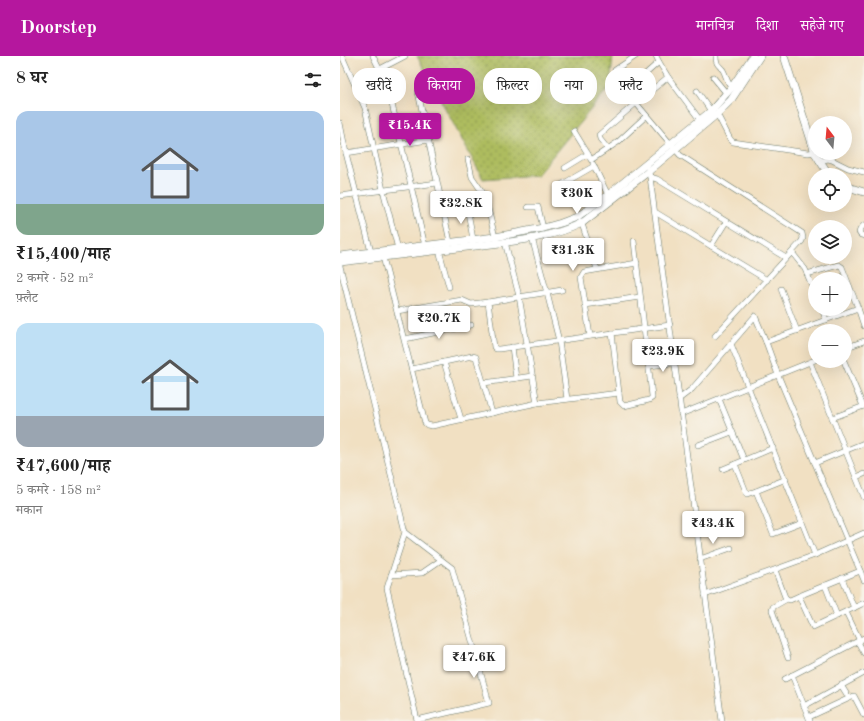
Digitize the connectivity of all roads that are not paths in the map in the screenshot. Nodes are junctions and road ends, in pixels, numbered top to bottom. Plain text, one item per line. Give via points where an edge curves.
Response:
1 (342, 56) edge
2 (373, 56) edge
3 (405, 56) edge
4 (624, 56) edge
5 (636, 56) edge
6 (656, 56) edge
7 (716, 56) edge
8 (753, 56) edge
9 (760, 56) edge
10 (784, 56) edge
11 (628, 61) junction
12 (659, 62) junction
13 (379, 68) edge
14 (382, 68) edge
15 (618, 68) edge
16 (652, 68) edge
17 (668, 77) junction
18 (713, 77) dead end
19 (656, 87) edge
20 (732, 87) junction
21 (697, 91) dead end
22 (729, 97) junction
23 (392, 104) edge
24 (420, 104) edge
25 (635, 104) edge
26 (637, 104) edge
27 (714, 112) junction
28 (646, 116) junction
29 (700, 120) junction
30 (340, 123) edge
31 (808, 130) edge
32 (574, 131) dead end
33 (428, 140) junction
34 (401, 144) junction
35 (374, 148) junction
36 (672, 148) junction
37 (608, 149) junction
38 (808, 152) edge
39 (346, 153) junction
40 (589, 157) junction
41 (468, 159) dead end
42 (820, 161) joint
43 (594, 166) junction
44 (566, 168) dead end
45 (825, 168) edge
46 (648, 171) junction
47 (864, 172) edge
48 (437, 183) junction
49 (852, 185) edge
50 (411, 186) junction
51 (558, 186) dead end
52 (852, 188) edge
53 (864, 188) edge
54 (383, 190) junction
55 (864, 192) edge
56 (356, 194) junction
57 (608, 195) junction
58 (340, 196) edge
59 (467, 207) dead end
60 (528, 207) dead end
61 (655, 212) junction
62 (580, 220) junction
63 (726, 222) junction
64 (864, 225) edge
65 (543, 228) junction
66 (864, 236) edge
67 (495, 237) junction
68 (532, 238) junction
69 (473, 239) junction
70 (634, 241) dead end
71 (450, 242) junction
72 (505, 242) junction
73 (426, 246) junction
74 (712, 246) junction
75 (398, 249) junction
76 (439, 250) junction
77 (371, 252) junction
78 (794, 255) dead end
79 (340, 256) edge
80 (383, 257) junction
81 (786, 258) junction
82 (340, 262) edge
83 (637, 263) junction
84 (340, 266) edge
85 (597, 270) junction
86 (807, 274) joint
87 (767, 280) junction
88 (449, 288) dead end
89 (781, 289) dead end
90 (562, 290) dead end
91 (548, 293) junction
92 (519, 296) junction
93 (640, 297) junction
94 (488, 302) junction
95 (585, 305) junction
96 (858, 308) junction
97 (397, 311) junction
98 (825, 316) edge
99 (826, 320) junction
100 (471, 325) dead end
101 (670, 326) junction
102 (864, 326) edge
103 (644, 329) junction
104 (796, 331) junction
105 (612, 333) junction
106 (590, 336) junction
107 (715, 336) dead end
108 (405, 340) junction
109 (558, 341) junction
110 (864, 341) edge
111 (766, 342) junction
112 (731, 344) junction
113 (527, 345) junction
114 (852, 345) edge
115 (512, 347) junction
116 (444, 362) junction
117 (674, 363) junction
118 (808, 363) edge
119 (649, 366) junction
120 (814, 368) edge
121 (847, 368) edge
122 (412, 369) junction
123 (778, 375) junction
124 (532, 376) junction
125 (516, 378) junction
126 (484, 383) junction
127 (748, 387) junction
128 (619, 393) junction
129 (567, 399) junction
130 (679, 399) junction
131 (719, 399) junction
132 (537, 403) junction
133 (863, 406) edge
134 (492, 413) junction
135 (681, 414) junction
136 (832, 418) junction
137 (461, 419) junction
138 (732, 432) junction
139 (864, 443) edge
140 (698, 445) dead end
141 (773, 448) junction
142 (846, 451) junction
143 (744, 460) junction
144 (735, 464) junction
145 (815, 464) junction
146 (723, 468) dead end
147 (864, 474) edge
148 (856, 477) junction
149 (786, 479) junction
150 (756, 491) junction
151 (864, 497) edge
152 (802, 522) junction
153 (405, 532) junction
154 (864, 533) edge
155 (848, 541) junction
156 (731, 548) dead end
157 (815, 555) junction
158 (700, 558) junction
159 (441, 560) junction
160 (775, 570) junction
161 (860, 570) junction
162 (391, 575) junction
163 (842, 578) junction
164 (864, 580) edge
165 (825, 585) junction
166 (705, 595) junction
167 (799, 596) junction
168 (787, 599) junction
169 (864, 603) edge
170 (854, 608) junction
171 (846, 612) junction
172 (837, 616) junction
173 (861, 640) edge
174 (864, 653) edge
175 (788, 658) dead end
176 (864, 673) edge
177 (792, 675) junction
178 (785, 679) dead end
179 (841, 685) junction
180 (849, 698) junction
181 (804, 706) junction
182 (864, 715) edge
183 (809, 719) edge
184 (722, 721) edge

1 - 35 street via 365,108
2 - 13 street
3 - 14 street
4 - 11 street
5 - 11 street
6 - 12 street
7 - 20 street via 716,64
8 - 20 main road
9 - 22 main road
10 - 31 main road
11 - 15 street
12 - 16 street
12 - 17 street
17 - 19 street
17 - 29 street
18 - 22 street
20 - 22 main road
21 - 27 street
22 - 27 main road
23 - 34 street
24 - 33 street
25 - 37 street via 599,135
26 - 28 street
27 - 29 main road
27 - 36 main road
27 - 38 street via 733,142
28 - 36 street
28 - 37 street
29 - 36 main road
30 - 39 street
32 - 40 street
33 - 34 street
33 - 48 street
34 - 35 street
34 - 50 street
35 - 39 street
35 - 54 street
36 - 46 main road
36 - 81 street via 802,233 802,241
37 - 40 street
39 - 56 street
40 - 43 street
40 - 44 street
41 - 67 street via 472,177 485,196
42 - 45 main road
42 - 47 street via 828,159
43 - 51 street
43 - 57 street
46 - 57 main road
46 - 61 street
46 - 62 main road
46 - 63 street
48 - 50 street
48 - 71 street
49 - 53 main road
50 - 54 street
50 - 73 street
52 - 55 main road
54 - 56 street
54 - 75 street
56 - 58 street
56 - 77 street
57 - 62 main road
59 - 69 street
60 - 65 street via 538,207
61 - 74 street
61 - 101 street
62 - 65 main road
62 - 68 main road via 565,230
62 - 85 street
63 - 74 street
63 - 81 street
64 - 66 street via 859,230
65 - 67 main road
67 - 69 main road
68 - 72 main road
68 - 91 street
69 - 71 main road
70 - 83 street
71 - 73 main road
72 - 76 main road
72 - 92 street
73 - 75 main road
74 - 87 street
75 - 77 main road
76 - 80 main road
76 - 88 street
77 - 79 main road
78 - 86 street
80 - 82 main road
80 - 97 street
81 - 87 street
83 - 85 street
83 - 93 street
84 - 153 street
85 - 95 street via 584,272 580,277
86 - 96 street via 839,265
87 - 107 street
89 - 104 street
90 - 91 street
91 - 92 street
91 - 109 street
92 - 94 street
92 - 113 street
93 - 95 street
93 - 103 street
94 - 97 street via 471,304 462,300
94 - 115 street via 494,347
95 - 106 street
96 - 99 street
96 - 102 street
97 - 108 street
98 - 99 street
99 - 104 street
100 - 108 street
101 - 103 street
101 - 117 street
103 - 105 street
103 - 119 street
104 - 111 street
105 - 106 street
105 - 128 street
106 - 109 street
108 - 122 street
109 - 113 street
109 - 129 street
110 - 114 street
111 - 112 street via 756,316
111 - 123 street
112 - 127 street
112 - 130 street via 692,389
113 - 115 street
113 - 124 street
115 - 125 street
116 - 122 street
116 - 126 street via 476,357
116 - 137 street
117 - 119 street
117 - 130 street
118 - 123 street
119 - 128 street via 652,398 624,406 620,402
120 - 136 street
121 - 133 street
122 - 137 street via 425,423 432,426
123 - 127 street
123 - 145 street
124 - 125 street
124 - 132 street
125 - 126 street
126 - 134 street
127 - 131 street
127 - 141 street
128 - 129 street
129 - 132 street
130 - 135 street
131 - 135 street
131 - 138 street
132 - 134 street
133 - 136 street
134 - 137 street
135 - 158 street
136 - 142 street
138 - 140 street
138 - 143 street
139 - 142 street
141 - 143 street
141 - 149 street
142 - 145 street
142 - 148 street
143 - 144 street
144 - 146 street
144 - 150 street via 747,494
145 - 155 street
147 - 148 street
148 - 151 street
149 - 150 street
149 - 152 street
150 - 152 street via 773,534
152 - 157 street
153 - 159 street
153 - 162 street
154 - 155 street
155 - 157 street
155 - 161 street
156 - 158 street
157 - 160 street
158 - 166 street
159 - 162 street via 422,573
159 - 162 street via 452,568 489,703 418,720 387,588
160 - 166 street
160 - 168 street
161 - 163 street
161 - 164 street
163 - 165 street
163 - 170 street
165 - 167 street
165 - 172 street
166 - 184 street
167 - 168 street
167 - 172 street via 813,627
168 - 175 street via 772,610
169 - 170 street
170 - 171 street
171 - 172 street
171 - 173 street
173 - 174 street
173 - 177 street
176 - 179 street
177 - 178 street
177 - 181 street
179 - 180 street
179 - 181 street
180 - 182 street via 854,696
180 - 183 street
181 - 183 street

